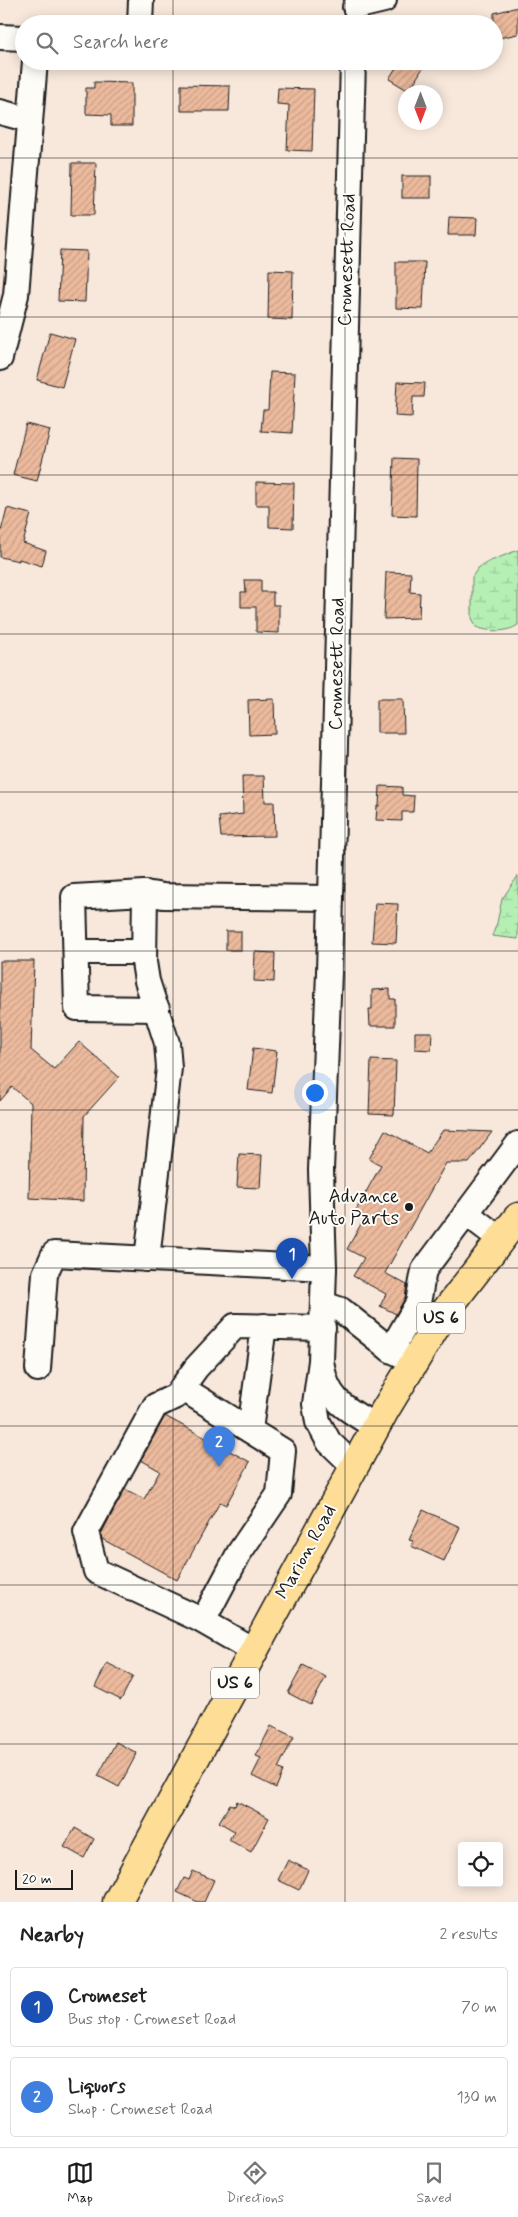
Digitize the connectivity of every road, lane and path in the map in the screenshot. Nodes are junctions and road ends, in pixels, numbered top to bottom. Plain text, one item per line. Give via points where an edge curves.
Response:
1 (141, 0) edge
2 (384, 0) edge
3 (355, 10) edge
4 (140, 15) edge
5 (0, 37) edge
6 (15, 38) edge
7 (34, 70) edge
8 (353, 70) edge
9 (0, 112) edge
10 (30, 120) junction
11 (4, 330) edge
12 (0, 358) edge
13 (145, 893) junction
14 (331, 898) junction
15 (76, 952) junction
16 (144, 952) junction
17 (157, 1009) junction
18 (518, 1144) edge
19 (466, 1213) junction
20 (518, 1216) edge
21 (500, 1239) junction
22 (147, 1259) junction
23 (324, 1268) junction
24 (323, 1304) junction
25 (264, 1326) junction
26 (322, 1328) junction
27 (403, 1355) junction
28 (321, 1362) junction
29 (38, 1370) dead end
30 (182, 1388) junction
31 (376, 1427) junction
32 (250, 1430) junction
33 (354, 1466) junction
34 (203, 1621) junction
35 (253, 1650) junction
36 (118, 1902) edge

1 - 4 street
2 - 3 street
5 - 6 street
7 - 10 street
8 - 14 street, Cromesett Road
9 - 10 street
10 - 11 street via 16,295
11 - 12 street
13 - 14 street via 163,896
13 - 15 street via 74,897
13 - 16 street
14 - 23 street, Cromesett Road via 321,1170
15 - 16 street
15 - 17 street via 77,1008
16 - 17 street via 147,981
17 - 22 street via 167,1043 169,1068
18 - 19 street
19 - 21 street
19 - 27 street via 424,1270
20 - 21 main road, Marion Road / US 6
21 - 27 main road, Marion Road / US 6 via 444,1313
22 - 23 street
22 - 29 street via 54,1254 45,1274
23 - 24 street, Cromesett Road
24 - 26 street, Cromesett Road
24 - 27 street via 341,1310
25 - 26 street
25 - 30 street via 235,1326
25 - 32 street
26 - 28 street, Cromesett Road
27 - 31 main road, Marion Road / US 6
28 - 31 street via 328,1390 346,1408
28 - 33 street via 315,1404 318,1422 329,1442
30 - 32 street
30 - 34 street via 176,1396 155,1406 86,1532 96,1572
31 - 33 main road, Marion Road / US 6
32 - 34 street via 284,1451 279,1494 239,1553
33 - 35 main road, Marion Road / US 6
34 - 35 street
35 - 36 main road, Marion Road / US 6

